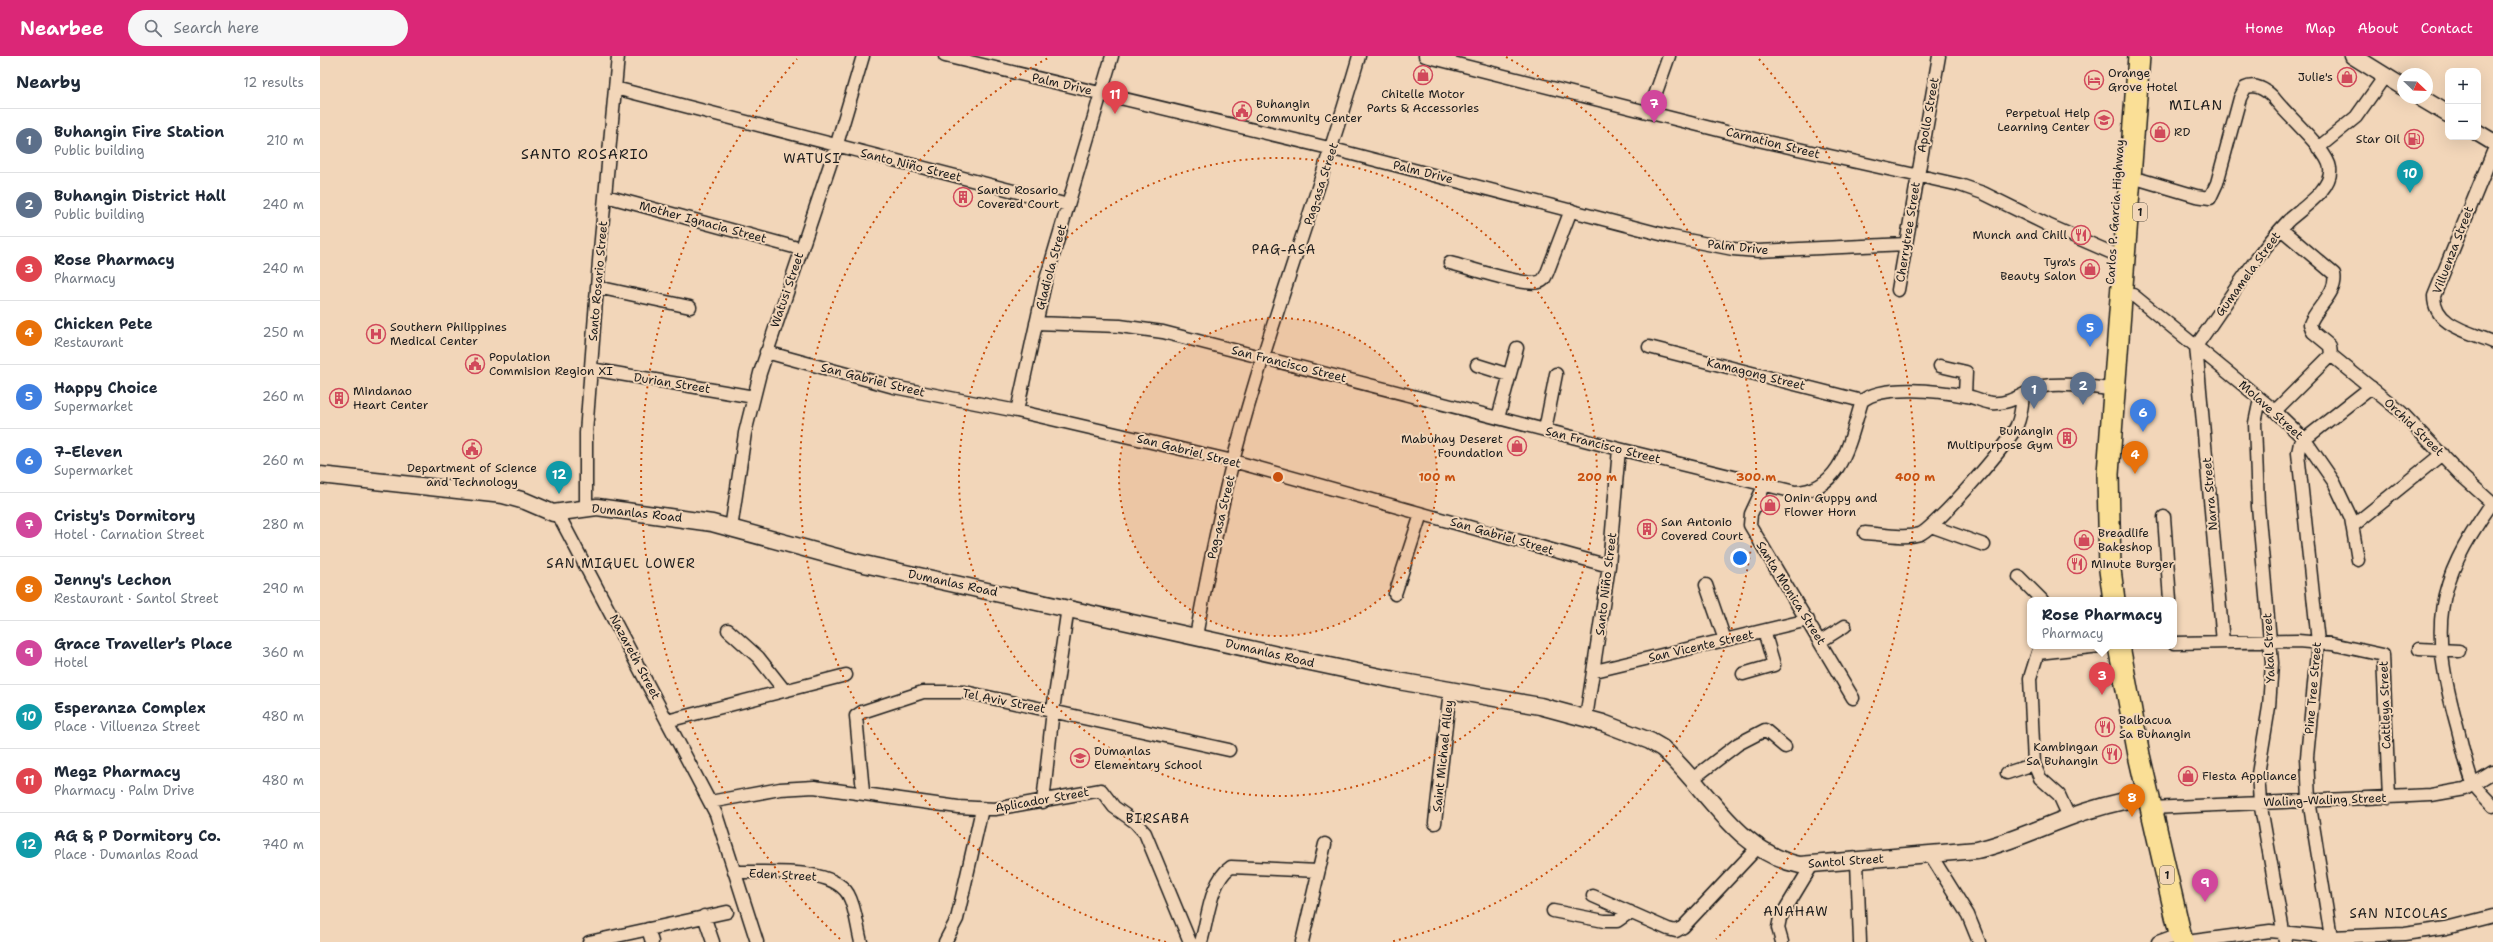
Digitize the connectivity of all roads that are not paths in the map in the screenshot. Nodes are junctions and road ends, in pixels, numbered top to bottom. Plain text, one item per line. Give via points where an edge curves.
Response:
1 (618, 56) edge
2 (863, 56) edge
3 (945, 56) edge
4 (1112, 56) edge
5 (1360, 56) edge
6 (1425, 56) edge
7 (1669, 56) edge
8 (1939, 56) edge
9 (2127, 56) edge
10 (2139, 56) edge
11 (2152, 56) edge
12 (2353, 56) edge
13 (2385, 76) junction
14 (2397, 83) edge
15 (615, 88) junction
16 (1101, 93) junction
17 (2431, 104) edge
18 (1650, 112) junction
19 (2445, 112) edge
20 (2481, 135) edge
21 (2493, 142) edge
22 (836, 147) junction
23 (2318, 148) junction
24 (1333, 149) junction
25 (2493, 152) edge
26 (1918, 174) junction
27 (2142, 180) junction
28 (606, 196) junction
29 (1068, 204) junction
30 (1571, 210) junction
31 (2281, 229) junction
32 (1906, 244) junction
33 (801, 249) junction
34 (2112, 253) junction
35 (1450, 263) dead end
36 (597, 286) junction
37 (1898, 290) dead end
38 (2133, 295) junction
39 (690, 307) dead end
40 (1036, 323) junction
41 (2493, 342) edge
42 (2196, 346) junction
43 (1650, 347) dead end
44 (1517, 348) dead end
45 (766, 352) junction
46 (2331, 355) junction
47 (1264, 357) junction
48 (1477, 365) dead end
49 (1940, 366) dead end
50 (2116, 367) junction
51 (591, 370) junction
52 (1556, 374) dead end
53 (1509, 376) junction
54 (2371, 387) junction
55 (2114, 389) junction
56 (754, 396) junction
57 (1965, 396) junction
58 (2023, 396) junction
59 (2260, 399) junction
60 (1862, 401) junction
61 (1018, 411) junction
62 (2275, 411) junction
63 (1498, 418) junction
64 (1545, 430) junction
65 (2305, 440) junction
66 (1619, 449) junction
67 (2442, 454) junction
68 (1233, 461) junction
69 (320, 475) edge
70 (1764, 486) junction
71 (2492, 503) edge
72 (586, 507) junction
73 (558, 514) junction
74 (1421, 514) junction
75 (2164, 517) dead end
76 (2354, 525) junction
77 (1931, 526) junction
78 (731, 529) junction
79 (1865, 533) dead end
80 (1984, 545) dead end
81 (2358, 560) dead end
82 (1609, 566) junction
83 (2019, 577) dead end
84 (1706, 585) dead end
85 (1395, 594) dead end
86 (2039, 597) edge
87 (2114, 597) edge
88 (2170, 597) edge
89 (1068, 607) junction
90 (1808, 620) junction
91 (1845, 626) dead end
92 (728, 630) dead end
93 (1764, 631) junction
94 (1196, 636) junction
95 (1725, 640) junction
96 (2271, 640) junction
97 (1821, 642) junction
98 (2223, 642) junction
99 (2318, 642) junction
100 (2177, 643) edge
101 (2039, 649) edge
102 (2120, 649) edge
103 (2419, 650) dead end
104 (2441, 650) junction
105 (2459, 651) dead end
106 (1594, 672) junction
107 (1743, 674) dead end
108 (846, 675) dead end
109 (784, 690) junction
110 (1450, 690) junction
111 (1853, 698) dead end
112 (1053, 710) junction
113 (1586, 718) junction
114 (668, 721) junction
115 (1785, 747) dead end
116 (1229, 750) dead end
117 (2034, 764) junction
118 (2493, 772) edge
119 (2007, 773) dead end
120 (1691, 780) junction
121 (2474, 785) junction
122 (863, 792) junction
123 (2389, 798) junction
124 (2309, 800) junction
125 (710, 802) junction
126 (1043, 802) junction
127 (2150, 802) junction
128 (2260, 802) junction
129 (2493, 806) edge
130 (982, 809) junction
131 (2069, 817) junction
132 (1436, 823) dead end
133 (1325, 844) dead end
134 (1758, 847) junction
135 (1930, 854) junction
136 (1857, 861) junction
137 (1812, 865) junction
138 (1318, 871) junction
139 (734, 872) junction
140 (1593, 896) dead end
141 (1553, 911) dead end
142 (727, 912) dead end
143 (1630, 912) junction
144 (704, 916) junction
145 (2493, 916) edge
146 (648, 929) junction
147 (2284, 936) edge
148 (2330, 937) junction
149 (2183, 939) edge
150 (589, 942) edge
151 (652, 942) edge
152 (714, 942) edge
153 (758, 942) edge
154 (861, 942) edge
155 (945, 942) edge
156 (1190, 942) edge
157 (1201, 942) edge
158 (1302, 942) edge
159 (1782, 942) edge
160 (1860, 942) edge
161 (1979, 942) edge
162 (2158, 942) edge

1 - 15 street, Santo Rosario Street
2 - 22 street, Watusi Street
3 - 16 street, Palm Drive
4 - 16 street, Gladiola Street
5 - 24 street, Pag-asa Street
6 - 18 street, Carnation Street
7 - 18 street
8 - 26 street, Apollo Street
9 - 34 highway, Carlos P. Garcia Highway / 1
10 - 50 highway, Carlos P. Garcia Highway / 1
11 - 27 highway, Carlos P. Garcia Highway / 1
12 - 13 main road
13 - 14 main road
13 - 23 street via 2356,117
15 - 22 street, Santo Niño Street
15 - 28 street, Santo Rosario Street
16 - 24 street, Palm Drive
16 - 29 street, Gladiola Street
17 - 19 main road
18 - 26 street, Carnation Street via 1796,149
20 - 21 main road
22 - 29 street, Santo Niño Street
22 - 33 street, Watusi Street
23 - 27 street, Gumamela Street via 2268,92 2259,87 2249,86 2244,89 2240,98 2217,183 2210,198
23 - 31 street, Gumamela Street via 2329,162 2330,176 2320,191
24 - 30 street, Palm Drive
24 - 47 street, Pag-asa Street
25 - 41 street, Villuenza Street via 2434,296 2438,313 2444,320
26 - 32 street, Cherrytree Street
26 - 34 street, Carnation Street via 1983,193
27 - 38 highway, Carlos P. Garcia Highway / 1
28 - 33 street, Mother Ignacia Street
28 - 36 street, Santo Rosario Street
29 - 40 street, Gladiola Street
30 - 32 street, Palm Drive via 1672,237 1733,249 1778,251
30 - 35 street via 1544,280 1538,283 1518,281
31 - 42 street, Gumamela Street
31 - 46 street via 2334,274 2335,280 2331,290 2310,324 2313,332 2330,346
32 - 37 street, Cherrytree Street
33 - 45 street, Watusi Street
34 - 50 highway, Carlos P. Garcia Highway / 1 via 2108,320
36 - 39 street
36 - 51 street, Santo Rosario Street
38 - 42 street, Molave Street
38 - 50 highway, Carlos P. Garcia Highway / 1 via 2131,321
40 - 47 street, San Francisco Street via 1140,328
40 - 61 street, Gladiola Street
42 - 59 street, Molave Street
42 - 98 street, Narra Street
43 - 60 street, Kamagong Street
44 - 53 street
45 - 56 street, Watusi Street
45 - 61 street, San Gabriel Street via 894,386
46 - 54 street, Orchid Street
46 - 62 street
47 - 63 street, San Francisco Street
47 - 68 street, Pag-asa Street
48 - 53 street
49 - 57 street via 1966,372
50 - 55 highway, Carlos P. Garcia Highway / 1
51 - 56 street, Durian Street
51 - 72 street, Santo Rosario Street via 586,433
52 - 64 street
53 - 63 street
54 - 65 street
54 - 67 street, Orchid Street via 2401,412
55 - 58 street via 2053,385 2036,389
55 - 87 highway, Carlos P. Garcia Highway / 1 via 2108,474 2110,570
56 - 78 street, Watusi Street via 745,433
57 - 58 street via 1993,403
57 - 60 street via 1893,390 1877,392
58 - 77 street via 2021,414 2012,435
59 - 62 street, Molave Street
59 - 96 street, Yakal Street via 2255,423 2257,490
60 - 70 street, San Francisco Street via 1842,462 1828,481 1805,492
61 - 68 street, San Gabriel Street
62 - 65 street, Molave Street
63 - 64 street, San Francisco Street
64 - 66 street, San Francisco Street
65 - 76 street, Molave Street via 2334,482
65 - 99 street, Pine Tree Street via 2298,447 2298,460
66 - 70 street, San Francisco Street
66 - 82 street, Santo Niño Street
67 - 71 street, Orchid Street
67 - 76 street
68 - 74 street, San Gabriel Street
68 - 94 street, Pag-asa Street
69 - 73 main road via 503,495
70 - 90 street, Santa Monica Street via 1751,514 1750,525
71 - 104 street via 2464,544 2450,573 2440,616
72 - 73 main road, Dumanlas Road
72 - 78 main road, Dumanlas Road via 692,519
73 - 114 street, Nazareth Street
74 - 82 street, San Gabriel Street
74 - 85 street
75 - 88 street
76 - 81 street, Molave Street
77 - 79 street via 1921,533 1908,536
77 - 80 street
78 - 89 main road, Dumanlas Road via 855,562
82 - 106 street, Santo Niño Street
83 - 86 street
84 - 95 street
89 - 94 main road, Dumanlas Road
89 - 112 street
90 - 93 street, San Vicente Street
90 - 97 street, Santa Monica Street
91 - 97 street
92 - 109 street via 758,657
93 - 95 street, San Vicente Street
93 - 107 street via 1774,665
94 - 110 main road, Dumanlas Road
95 - 106 street, San Vicente Street
96 - 98 street, Cattleya Street
96 - 99 street, Cattleya Street
96 - 128 street, Yakal Street via 2271,684 2258,774
97 - 111 street, Santa Monica Street
98 - 100 street, Cattleya Street
99 - 123 street, Cattleya Street via 2383,655
99 - 124 street, Pine Tree Street via 2308,757
101 - 117 street via 2030,678
102 - 127 highway, 1
103 - 104 street
104 - 105 street
104 - 121 street via 2453,710
106 - 113 street, Santo Niño Street
108 - 109 street
109 - 114 street
110 - 113 main road, Dumanlas Road via 1540,706
110 - 132 street, Saint Michael Alley
112 - 116 street, Tel Aviv Street
112 - 122 street, Tel Aviv Street via 965,692 936,691 923,692 862,712 856,716 855,724 863,773
112 - 126 street
113 - 120 main road, Santol Street via 1650,742 1671,756
114 - 125 street, Nazareth Street
115 - 120 street via 1765,730 1738,744
117 - 119 street
117 - 131 street via 2040,778 2059,795
118 - 121 street, Waling-Waling Street
120 - 134 main road, Santol Street via 1730,822
121 - 123 street, Waling-Waling Street via 2449,793
121 - 129 street
122 - 125 street, Aplicador Street via 801,787
122 - 130 street, Aplicador Street
123 - 124 street, Waling-Waling Street
124 - 128 street, Waling-Waling Street
124 - 148 street, Pine Tree Street
125 - 139 street, Nazareth Street via 721,826
126 - 130 street, Aplicador Street
126 - 156 street, Aplicador Street via 1101,790 1119,812 1135,822 1150,842
127 - 128 street, Waling-Waling Street
127 - 131 main road, Santol Street via 2121,801
127 - 149 highway, 1
128 - 147 street, Yakal Street
130 - 155 street via 957,919
131 - 135 main road, Santol Street via 2003,844 1977,850
133 - 138 street
134 - 137 main road, Santol Street via 1787,862
134 - 143 street via 1681,929 1668,929
135 - 136 main road, Santol Street
135 - 161 street via 1968,915
136 - 137 main road, Santol Street
136 - 160 street
137 - 159 street via 1780,918 1778,928
138 - 157 street via 1231,866 1225,871 1216,888
138 - 158 street
139 - 153 street, Nazareth Street
139 - 154 street, Eden Street via 803,874 828,878 836,882 848,895
140 - 143 street
141 - 143 street via 1604,921 1617,921
142 - 144 street
144 - 146 street
144 - 152 street
145 - 148 street via 2439,929 2404,934
146 - 150 street
146 - 151 street
147 - 148 street
147 - 149 street via 2242,934
149 - 162 street

